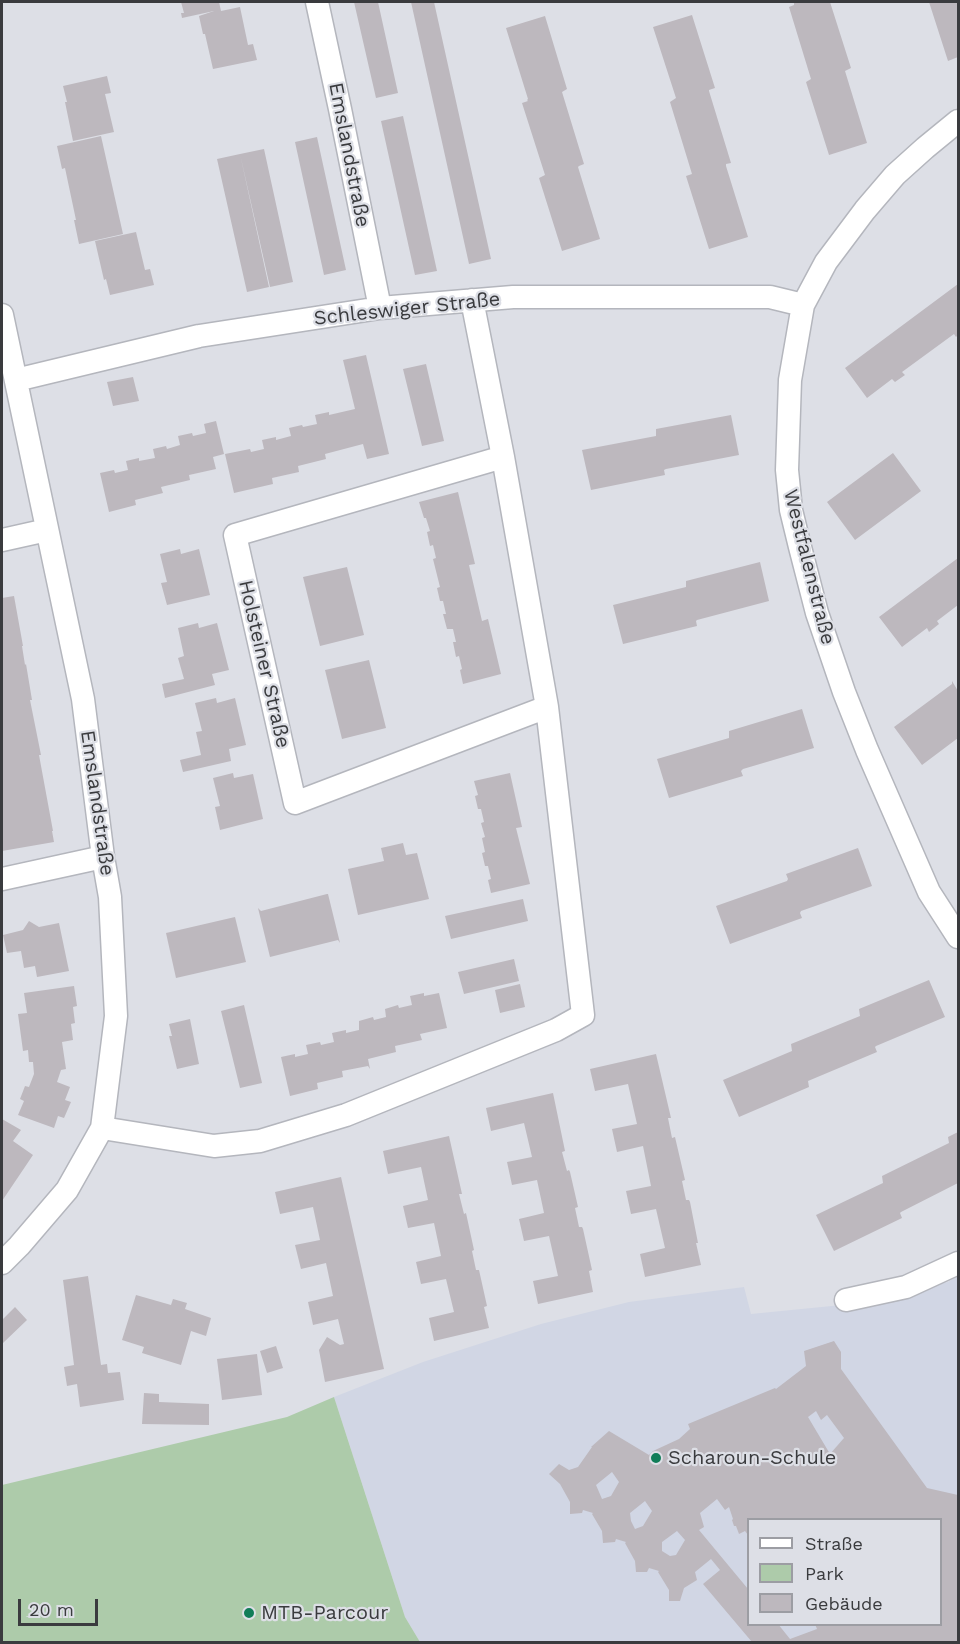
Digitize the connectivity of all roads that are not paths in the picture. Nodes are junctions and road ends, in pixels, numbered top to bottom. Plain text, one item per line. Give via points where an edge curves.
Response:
1 (316, 2) edge
2 (958, 121) edge
3 (472, 300) junction
4 (803, 305) junction
5 (380, 308) junction
6 (2, 315) edge
7 (16, 380) junction
8 (503, 458) junction
9 (47, 530) junction
10 (2, 540) edge
11 (547, 707) junction
12 (103, 857) junction
13 (2, 879) edge
14 (958, 937) edge
15 (102, 1128) junction
16 (2, 1263) edge
17 (958, 1263) edge
18 (846, 1300) dead end

1 - 5 street, Emslandstraße
2 - 4 street, Westfalenstraße via 925,148 865,210 826,262
3 - 4 street, Schleswiger Straße via 770,297
3 - 5 street, Schleswiger Straße
3 - 8 street
4 - 14 street, Westfalenstraße via 790,380 787,470 800,547 817,613 867,750 929,892
5 - 7 street, Schleswiger Straße via 199,336
6 - 7 street, Emslandstraße
7 - 9 street, Emslandstraße
8 - 11 street
8 - 11 street, Holsteiner Straße via 235,535 295,803
9 - 10 street
9 - 12 street, Emslandstraße via 83,699
11 - 15 street via 584,1015 356,1111 260,1141 214,1146
12 - 13 street
12 - 15 street, Emslandstraße via 110,897 116,1016
15 - 16 street, Emslandstraße via 67,1190
17 - 18 street via 906,1287

